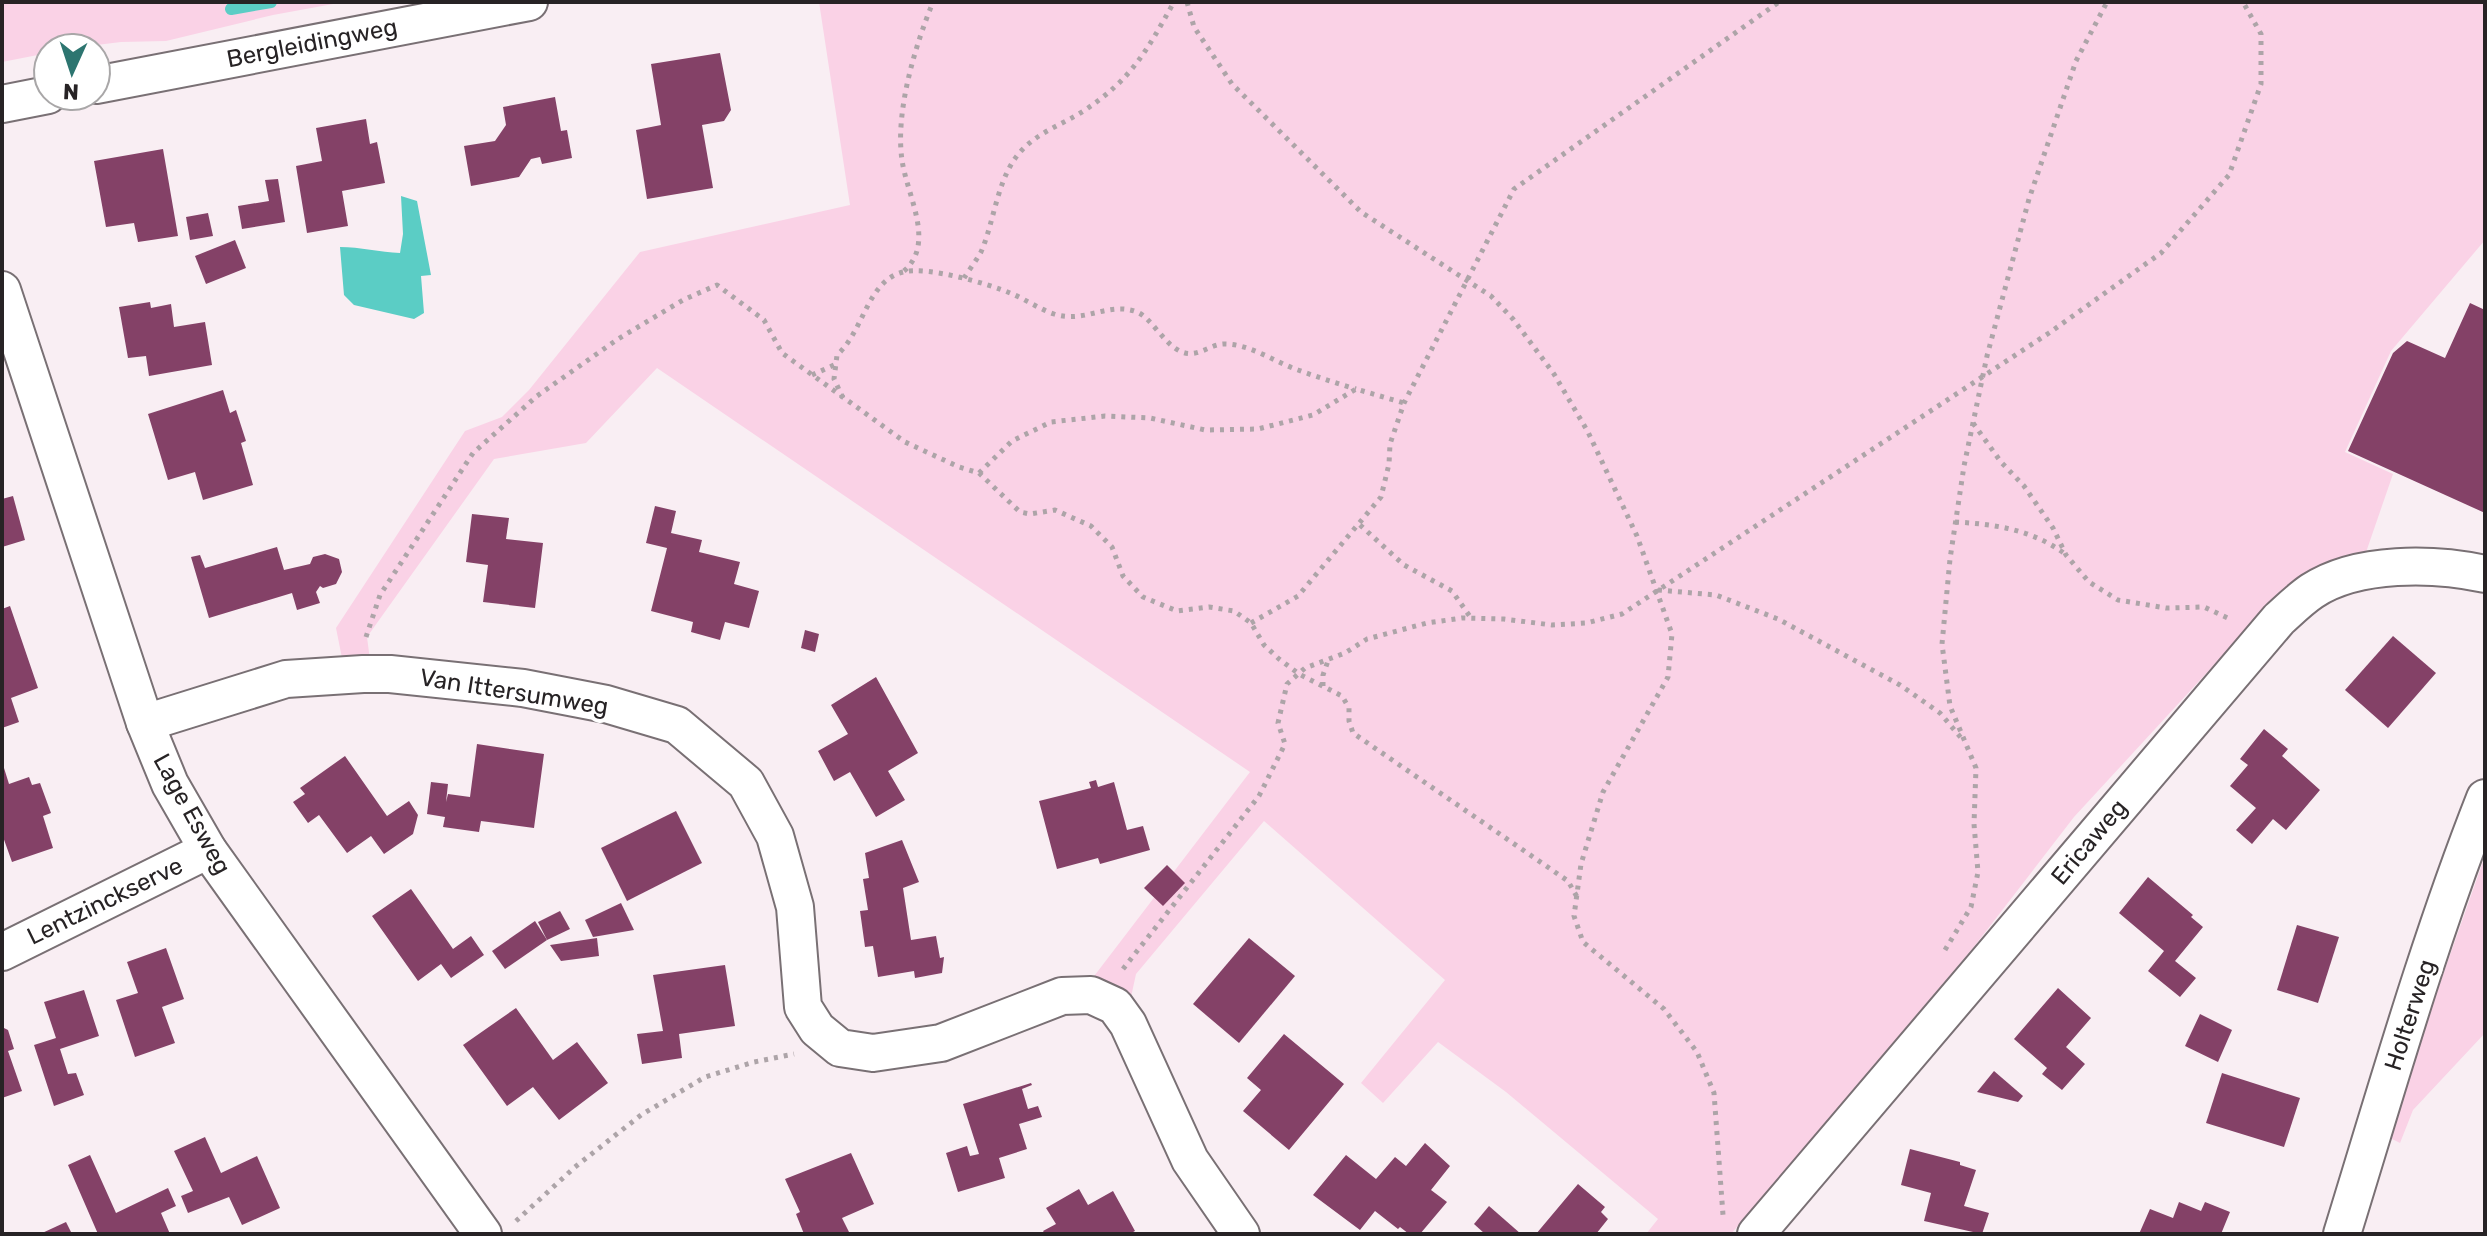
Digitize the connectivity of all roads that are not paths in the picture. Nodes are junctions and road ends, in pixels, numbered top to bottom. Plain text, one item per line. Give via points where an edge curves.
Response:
1 (529, 2) edge
2 (112, 82) edge
3 (32, 98) edge
4 (2, 104) edge
5 (2, 290) edge
6 (2485, 574) edge
7 (145, 723) junction
8 (2485, 798) edge
9 (208, 850) junction
10 (2, 952) edge
11 (496, 1230) edge
12 (1241, 1234) edge
13 (1756, 1234) edge
14 (2342, 1234) edge

1 - 2 street, Bergleidingweg
3 - 4 street
5 - 7 street, Lage Esweg
6 - 13 street, Ericaweg via 2413,564 2352,574 2313,590 2279,619
7 - 9 street, Lage Esweg via 170,784
7 - 12 street, Van Ittersumweg via 286,679 390,674 523,688 677,725 746,783 775,836 795,907 803,1007 822,1033 840,1048 873,1053 941,1043 1062,996 1091,995 1115,1006 1190,1160
8 - 14 street, Holterweg via 2417,991
9 - 10 street, Lentzinckserve
9 - 11 street, Lage Esweg

